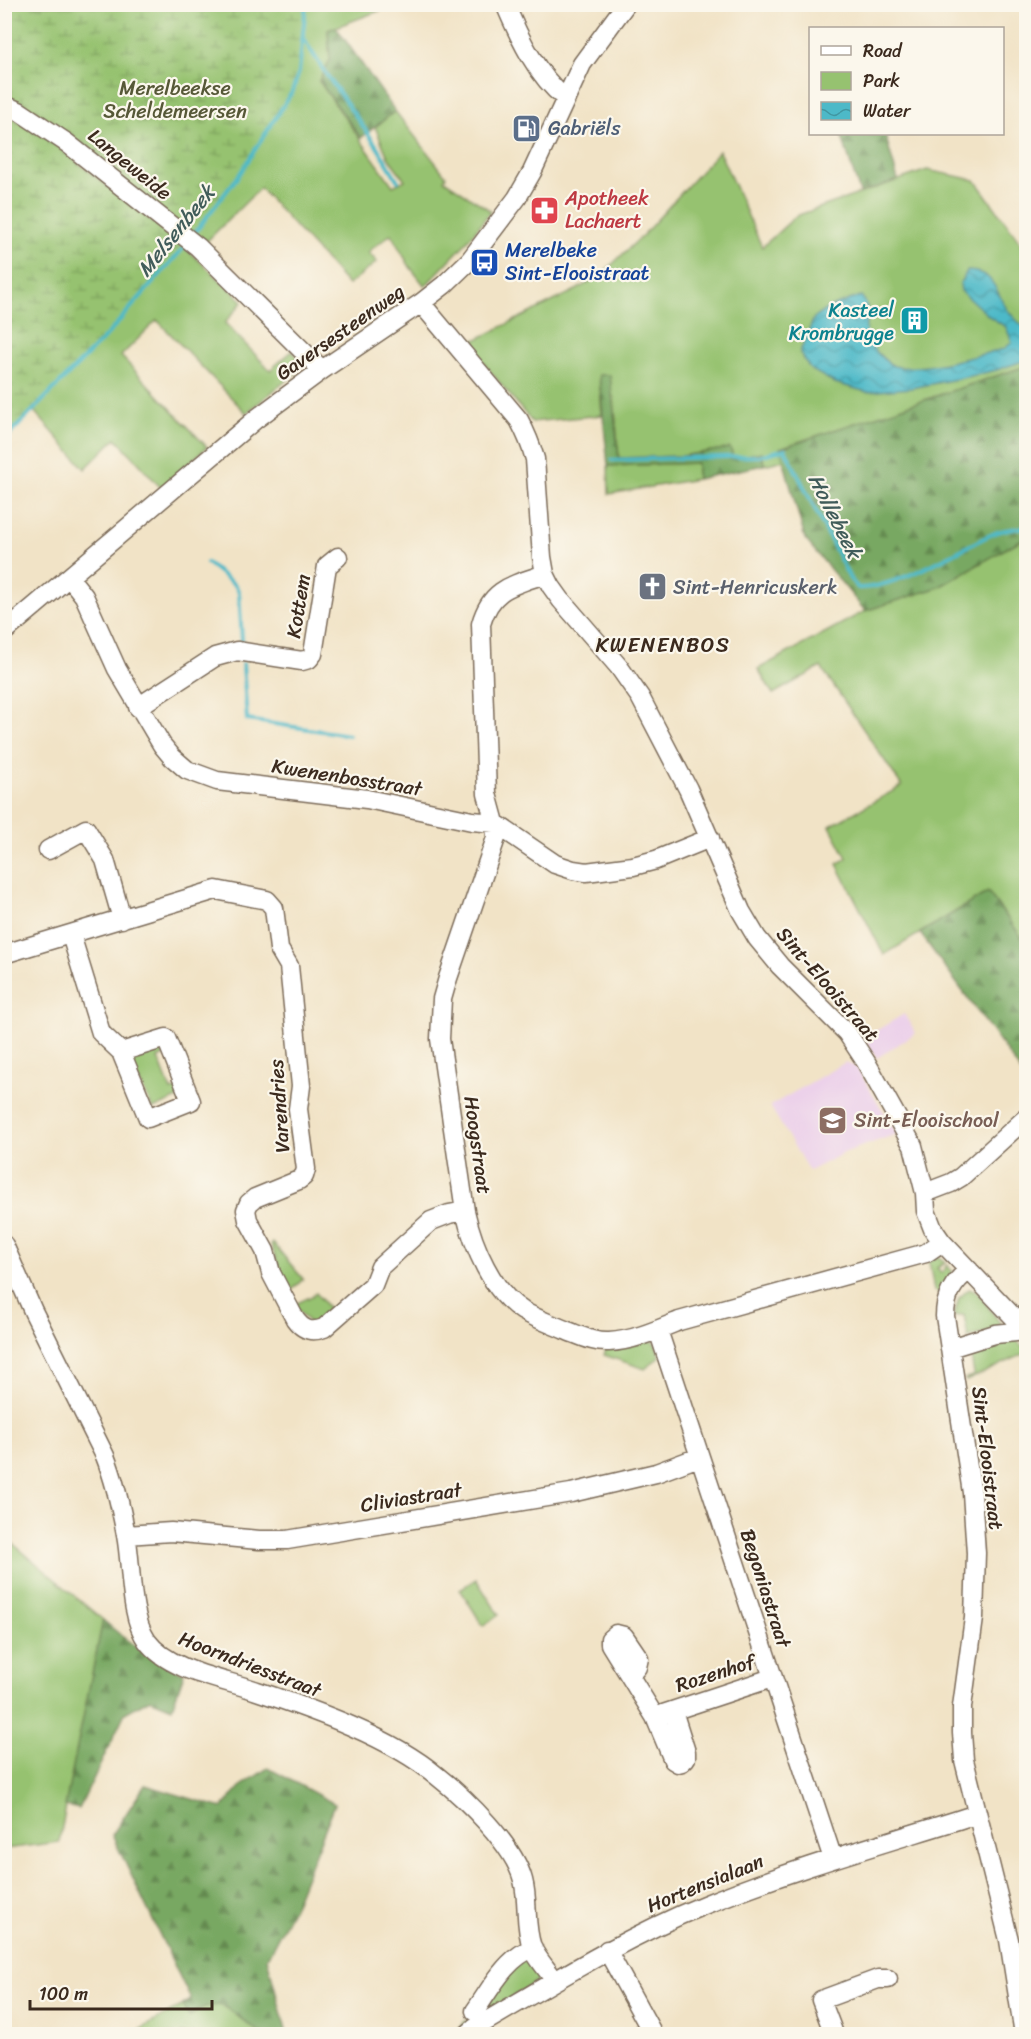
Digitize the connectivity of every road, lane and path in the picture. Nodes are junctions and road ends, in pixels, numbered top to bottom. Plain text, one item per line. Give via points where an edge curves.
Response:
1 (505, 4) edge
2 (626, 4) edge
3 (565, 98) junction
4 (4, 105) edge
5 (421, 303) junction
6 (322, 370) junction
7 (338, 557) dead end
8 (545, 574) junction
9 (69, 577) junction
10 (4, 632) edge
11 (138, 707) junction
12 (495, 823) junction
13 (710, 838) junction
14 (48, 850) dead end
15 (122, 919) junction
16 (70, 935) junction
17 (4, 954) edge
18 (121, 1052) junction
19 (1026, 1118) edge
20 (925, 1193) junction
21 (465, 1211) junction
22 (942, 1242) junction
23 (4, 1245) edge
24 (969, 1270) junction
25 (658, 1330) junction
26 (1026, 1331) edge
27 (950, 1348) junction
28 (699, 1457) junction
29 (126, 1535) junction
30 (630, 1675) dead end
31 (772, 1678) junction
32 (977, 1814) junction
33 (833, 1859) junction
34 (533, 1948) junction
35 (607, 1950) junction
36 (888, 1979) dead end
37 (555, 1981) junction
38 (475, 2011) dead end
39 (468, 2034) edge
40 (653, 2034) edge
41 (834, 2034) edge
42 (1024, 2034) edge

1 - 3 street via 524,45 546,79
2 - 3 street, Gaversesteenweg via 582,64
3 - 5 street, Gaversesteenweg via 532,172 494,230 444,285
4 - 6 street, Langeweide via 67,143 195,245
5 - 6 street, Gaversesteenweg
5 - 8 street, Sint-Elooistraat via 519,420 532,446
6 - 9 street, Gaversesteenweg via 256,419
7 - 11 street, Kottem via 327,566 309,659 226,653
8 - 12 street, Hoogstraat via 498,593 481,624 487,794
8 - 13 street, Sint-Elooistraat via 561,600 640,697
9 - 10 street, Gaversesteenweg
9 - 11 street, Kwenenbosstraat via 84,596
11 - 12 street, Kwenenbosstraat via 172,757 201,776
12 - 13 street, Kwenenbosstraat via 555,864 586,872 656,860
12 - 21 street, Hoogstraat via 496,838 448,978 440,1019
13 - 20 street, Sint-Elooistraat via 757,938 847,1033 867,1062 913,1146
14 - 15 street via 86,829 105,860
15 - 16 street, Varendries
15 - 21 street, Varendries via 216,890 267,900 274,908 279,949 289,966 306,1169 299,1180 255,1198 246,1210 271,1273 300,1326 315,1331 324,1328 373,1285 380,1267 431,1221
16 - 17 street, Varendries
16 - 18 street via 101,1033
18 - 18 street via 166,1038 191,1101 148,1118
19 - 20 street via 961,1177
20 - 22 street, Sint-Elooistraat via 926,1211
21 - 25 street, Hoogstraat via 482,1261 522,1311 608,1343
22 - 24 street, Sint-Elooistraat
22 - 25 street, Hoogstraat via 926,1253
23 - 29 street, Hoorndriesstraat via 105,1456
24 - 26 street
24 - 27 street, Sint-Elooistraat via 955,1282 945,1304
25 - 28 street, Begoniastraat
26 - 27 street via 995,1334
27 - 32 street, Sint-Elooistraat via 975,1534 974,1618 962,1733
28 - 29 street, Cliviastraat via 656,1473 572,1493 287,1540 171,1532
28 - 31 street, Begoniastraat
29 - 34 street, Hoorndriesstraat via 139,1621 153,1648 181,1666 357,1730 405,1753 435,1774 466,1801 511,1854 526,1894
30 - 31 street, Rozenhof via 664,1714
31 - 33 street, Begoniastraat
32 - 33 street, Hortensialaan
32 - 42 street, Sint-Elooistraat via 1010,1941
33 - 35 street, Hortensialaan via 703,1905
34 - 37 street, Hoorndriesstraat
34 - 38 street via 504,1969
35 - 37 street, Hortensialaan
35 - 40 street
36 - 41 street via 855,1986 821,2000
37 - 39 street, Hortensialaan

